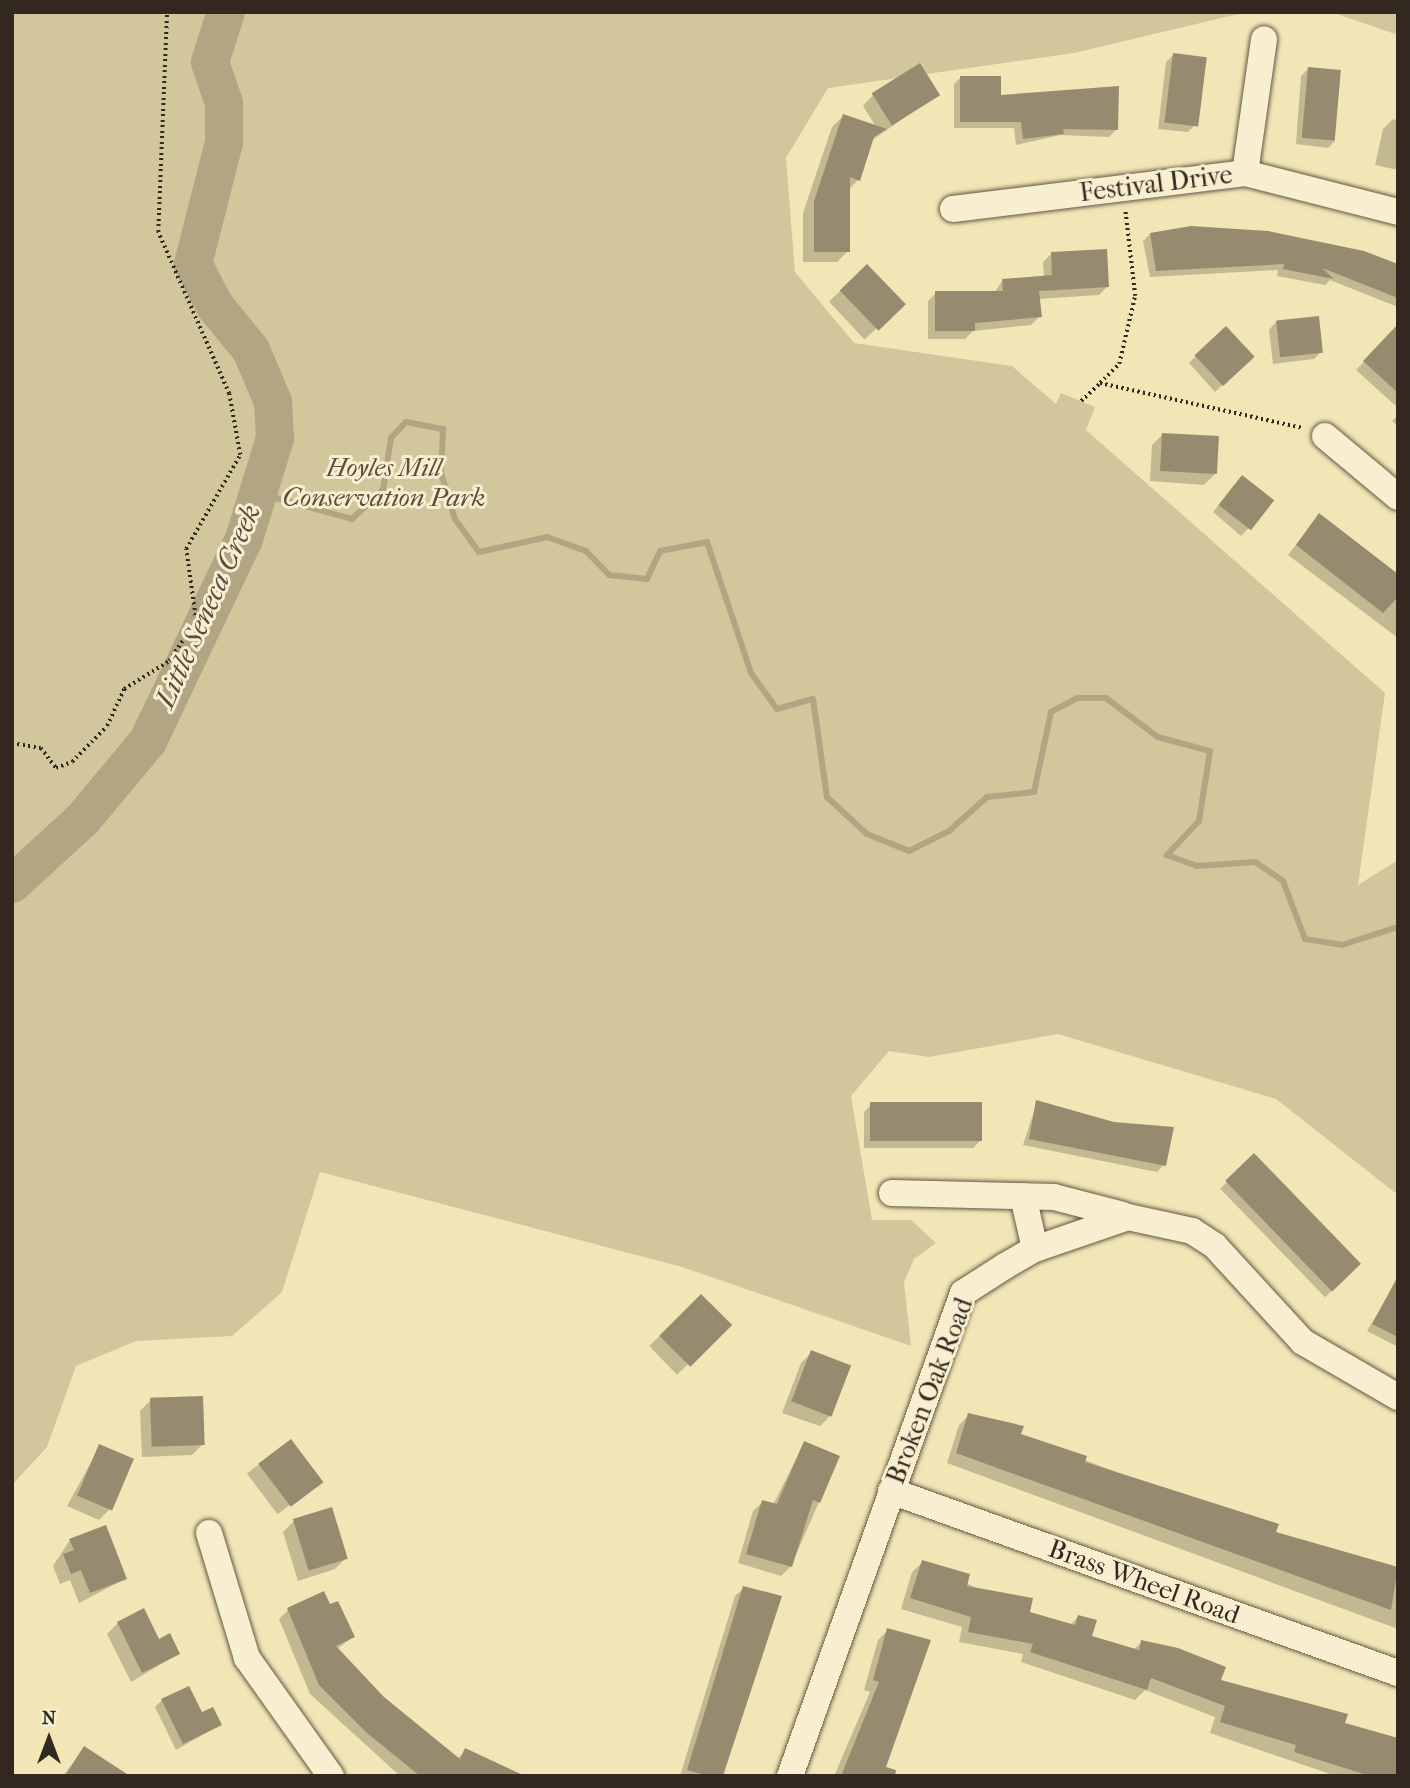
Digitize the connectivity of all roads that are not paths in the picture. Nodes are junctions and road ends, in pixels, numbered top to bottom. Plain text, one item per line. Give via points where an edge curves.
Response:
1 (1264, 39) dead end
2 (1245, 173) junction
3 (953, 209) dead end
4 (1398, 212) edge
5 (1325, 436) road end
6 (1398, 497) edge
7 (892, 1193) dead end
8 (1023, 1196) junction
9 (1128, 1217) junction
10 (1035, 1249) junction
11 (1398, 1397) edge
12 (891, 1491) junction
13 (209, 1533) dead end
14 (1398, 1674) edge
15 (331, 1776) edge
16 (790, 1776) edge

1 - 2 street
2 - 3 street, Festival Drive
2 - 4 street, Festival Drive
5 - 6 street
7 - 8 street
8 - 9 street via 1054,1197
8 - 10 street
9 - 10 street, Broken Oak Road
9 - 11 street via 1192,1231 1215,1246 1303,1342
10 - 12 street, Broken Oak Road via 963,1293
12 - 14 street, Brass Wheel Road
12 - 16 street, Broken Oak Road
13 - 15 street via 247,1658

